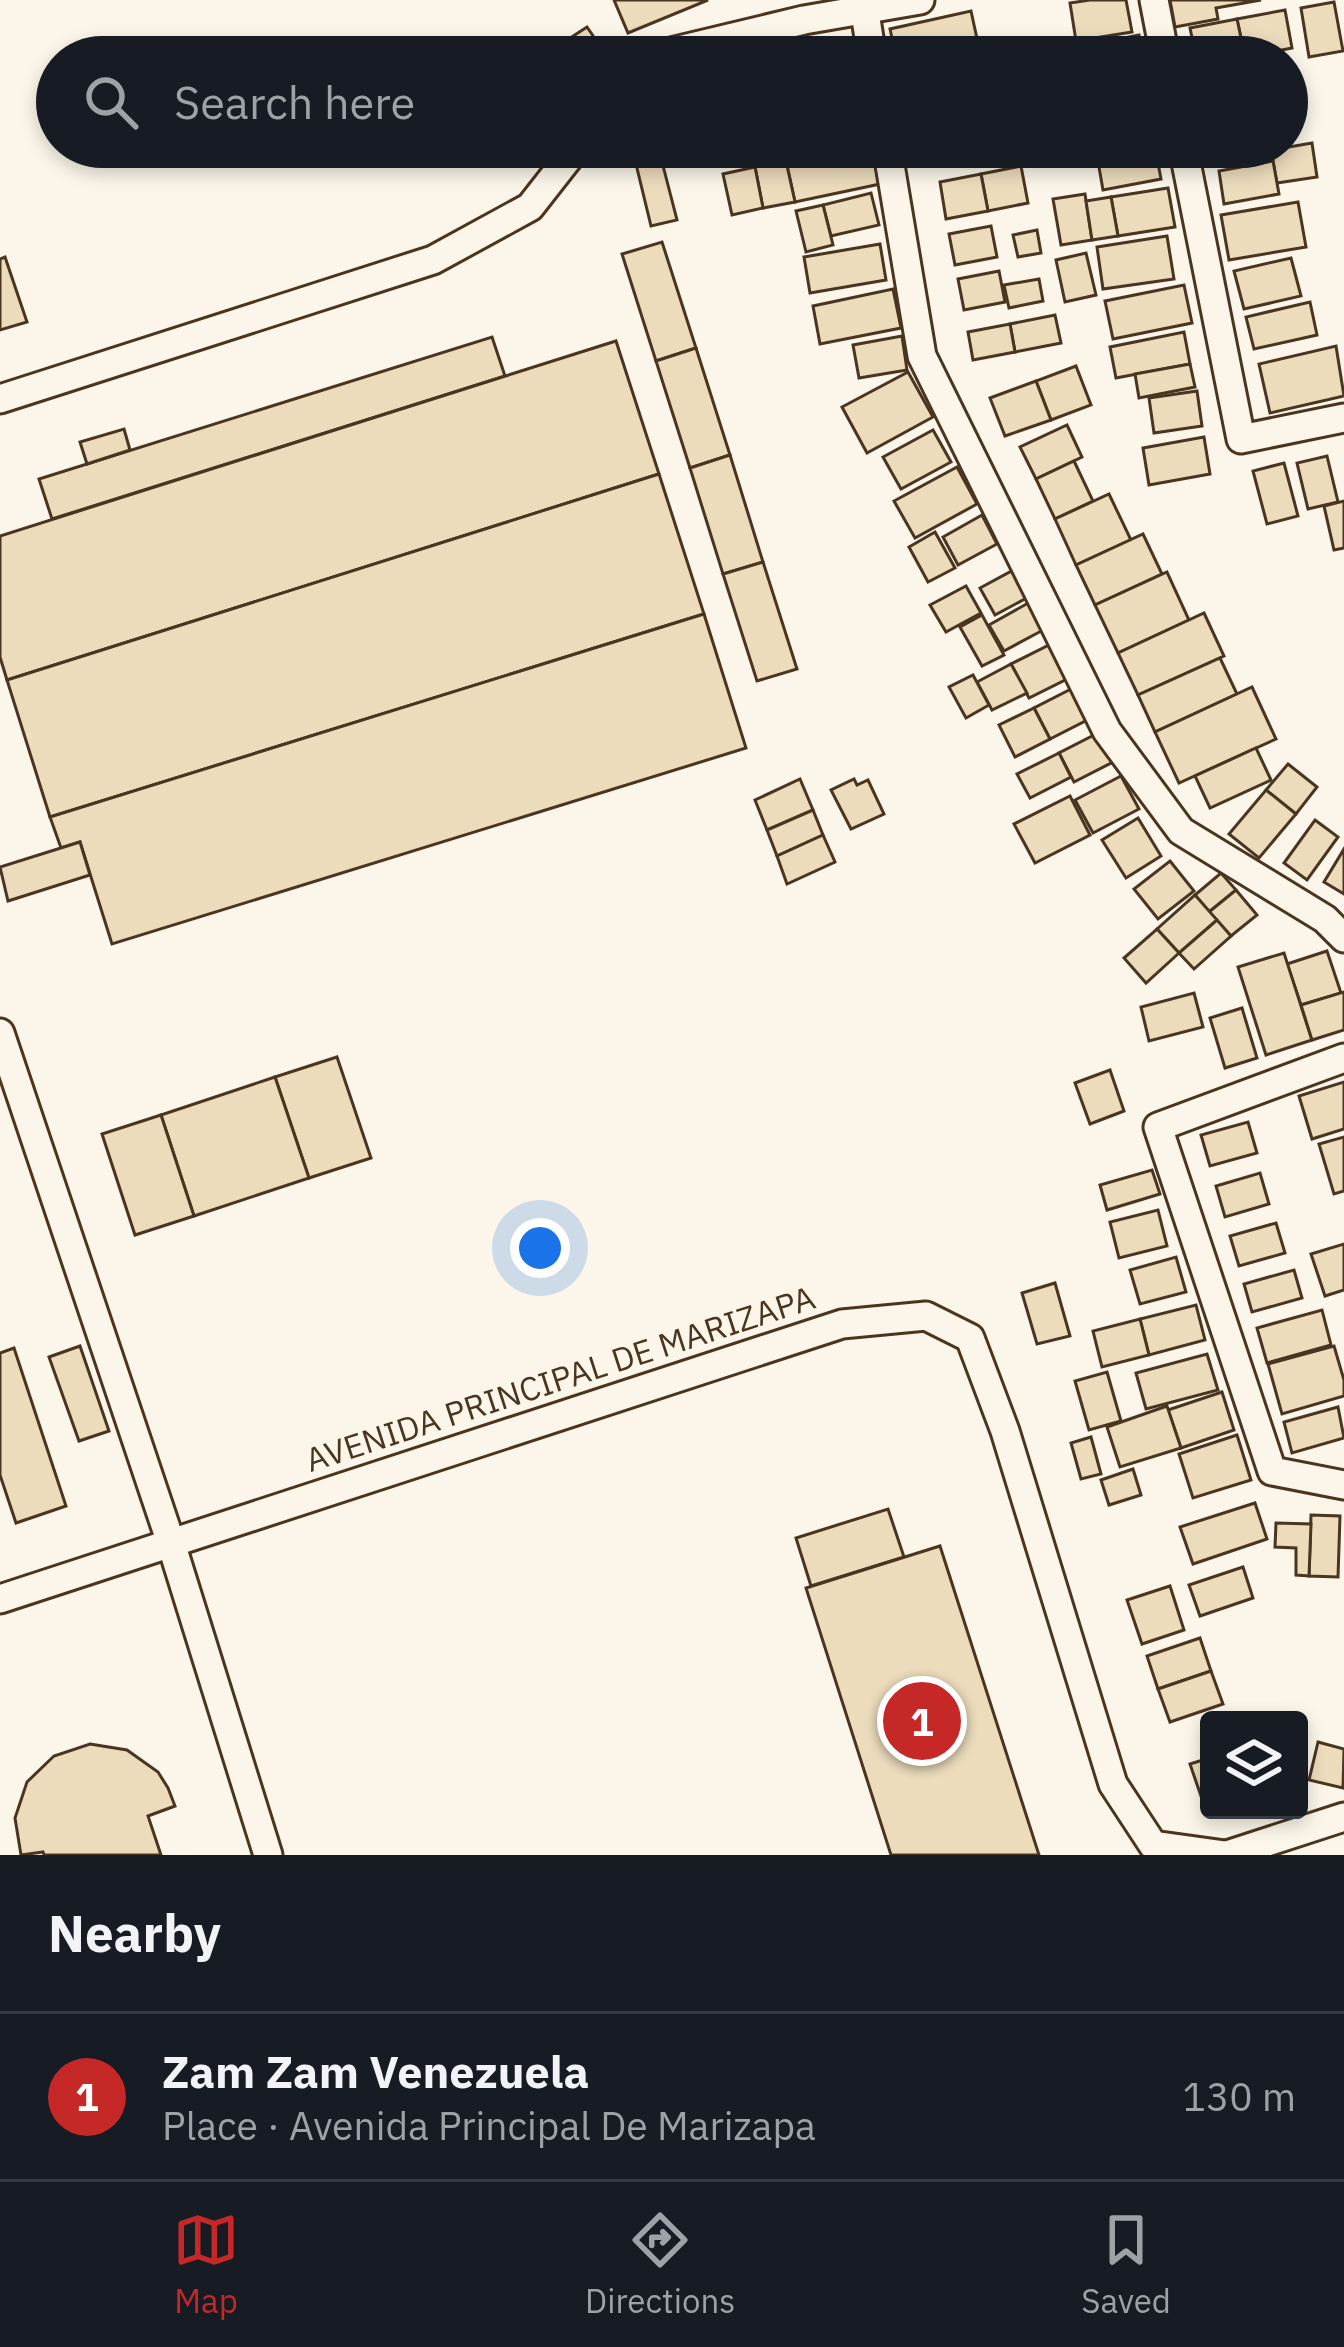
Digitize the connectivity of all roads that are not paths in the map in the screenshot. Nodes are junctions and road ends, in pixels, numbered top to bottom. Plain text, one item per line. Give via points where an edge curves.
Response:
1 (920, 0) edge
2 (1154, 0) edge
3 (863, 5) edge
4 (737, 36) edge
5 (868, 36) edge
6 (1161, 36) edge
7 (561, 168) edge
8 (891, 168) edge
9 (1187, 168) edge
10 (0, 399) edge
11 (1344, 418) edge
12 (1344, 938) edge
13 (0, 1033) edge
14 (1344, 1058) edge
15 (1344, 1485) edge
16 (171, 1543) junction
17 (0, 1599) edge
18 (1344, 1817) edge
19 (268, 1855) edge
20 (1226, 1855) edge

1 - 3 street
2 - 6 street
3 - 4 street
3 - 5 street
7 - 10 street via 530,207 433,260
8 - 12 street via 922,356 1108,730 1181,831
9 - 11 street via 1240,439
13 - 16 street
14 - 15 street via 1158,1127 1272,1471
16 - 17 street, AVENIDA PRINCIPAL DE MARIZAPA
16 - 19 street
16 - 20 street, AVENIDA PRINCIPAL DE MARIZAPA via 842,1324 926,1316 970,1338 1113,1784 1153,1845
18 - 20 street, AVENIDA PRINCIPAL DE MARIZAPA

